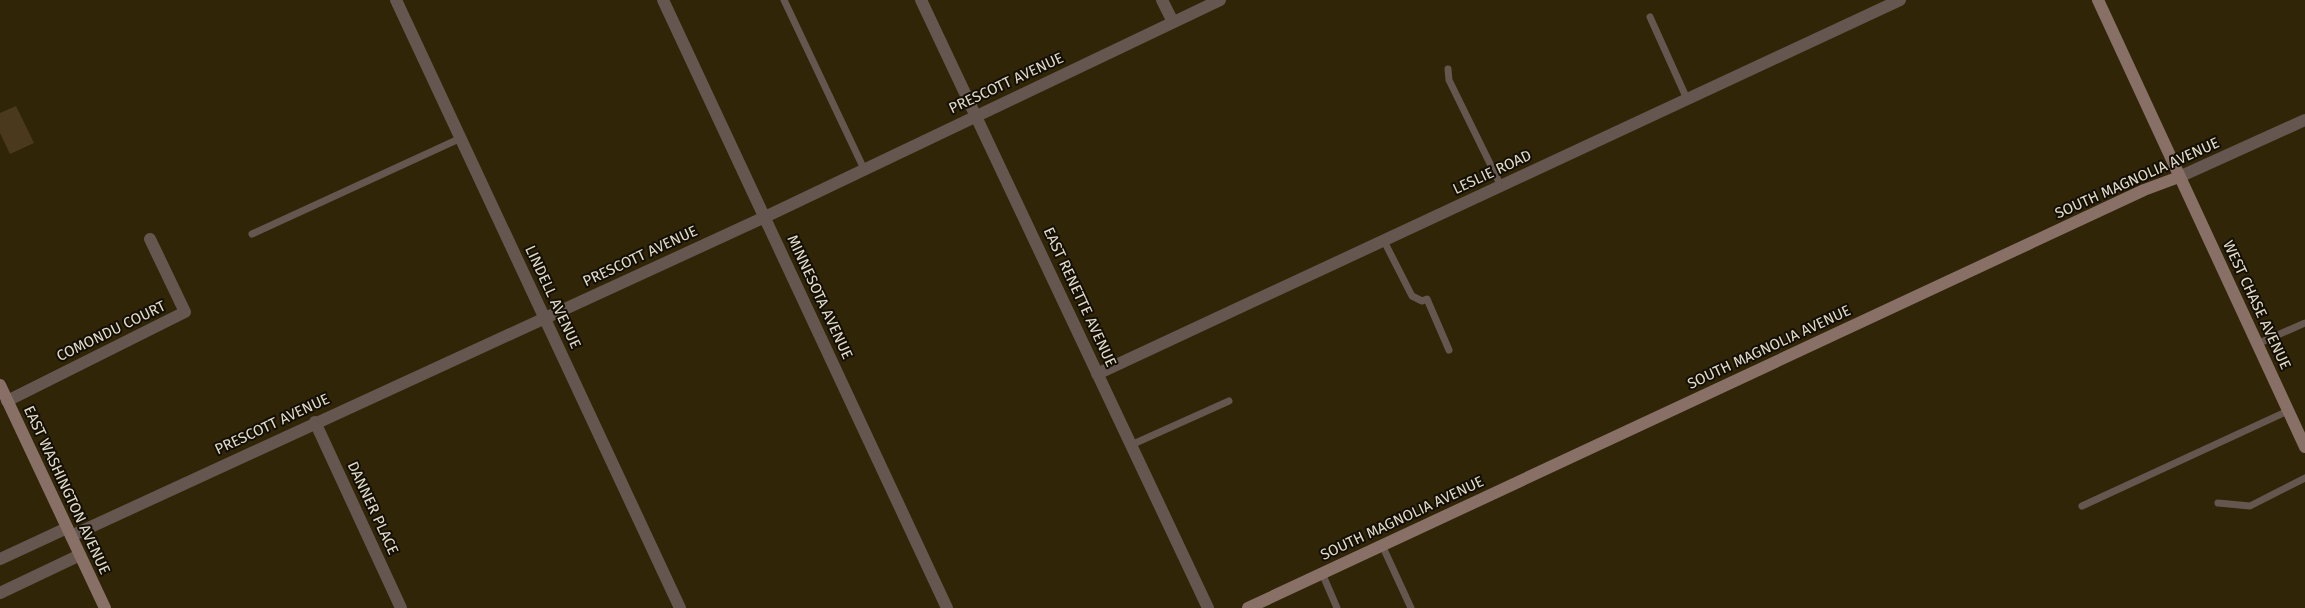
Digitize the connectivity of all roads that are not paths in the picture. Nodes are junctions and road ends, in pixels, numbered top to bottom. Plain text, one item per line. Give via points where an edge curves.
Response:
1 (396, 0) edge
2 (663, 0) edge
3 (784, 0) edge
4 (921, 0) edge
5 (1162, 0) edge
6 (1220, 0) edge
7 (1900, 0) edge
8 (2098, 0) edge
9 (1650, 17) dead end
10 (1173, 22) junction
11 (1448, 69) dead end
12 (1687, 99) junction
13 (975, 116) junction
14 (2305, 120) edge
15 (461, 138) junction
16 (864, 169) junction
17 (2179, 177) junction
18 (1501, 186) junction
19 (765, 217) junction
20 (252, 234) dead end
21 (150, 240) dead end
22 (1384, 241) junction
23 (544, 317) junction
24 (2305, 323) edge
25 (2257, 344) junction
26 (1449, 350) dead end
27 (1098, 374) junction
28 (0, 385) edge
29 (7, 401) junction
30 (1229, 401) dead end
31 (2288, 411) junction
32 (315, 422) junction
33 (1131, 445) junction
34 (2305, 447) edge
35 (2305, 478) edge
36 (2218, 503) dead end
37 (2082, 506) dead end
38 (69, 532) junction
39 (1382, 545) junction
40 (80, 555) junction
41 (0, 559) edge
42 (1322, 574) junction
43 (0, 593) edge
44 (105, 608) edge
45 (401, 608) edge
46 (680, 608) edge
47 (947, 608) edge
48 (1208, 608) edge
49 (1248, 608) edge
50 (1337, 608) edge
51 (1412, 608) edge

1 - 15 street, LINDELL AVENUE
2 - 19 street, MINNESOTA AVENUE
3 - 16 lane
4 - 13 street, EAST RENETTE AVENUE
5 - 10 street
6 - 10 street, PRESCOTT AVENUE
7 - 12 street, LESLIE ROAD
8 - 17 main road, WEST CHASE AVENUE
9 - 12 lane
10 - 13 street, PRESCOTT AVENUE
11 - 18 lane via 1449,80
12 - 18 street, LESLIE ROAD
13 - 16 street, PRESCOTT AVENUE
13 - 27 street, EAST RENETTE AVENUE
14 - 17 street, SOUTH MAGNOLIA AVENUE
15 - 20 lane
15 - 23 street, LINDELL AVENUE
16 - 19 street, PRESCOTT AVENUE
17 - 25 main road, WEST CHASE AVENUE
17 - 39 main road, SOUTH MAGNOLIA AVENUE via 2144,190
18 - 22 street, LESLIE ROAD
19 - 23 street, PRESCOTT AVENUE
19 - 47 street, MINNESOTA AVENUE
21 - 29 street, COMONDU COURT via 184,312
22 - 26 lane via 1412,296 1422,301 1427,299
22 - 27 street, LESLIE ROAD
23 - 32 street, PRESCOTT AVENUE
23 - 46 street, LINDELL AVENUE
24 - 25 lane
25 - 31 main road, WEST CHASE AVENUE
27 - 33 street, EAST RENETTE AVENUE
28 - 29 main road, EAST WASHINGTON AVENUE
29 - 38 main road, EAST WASHINGTON AVENUE
30 - 33 lane
31 - 34 main road, WEST CHASE AVENUE
31 - 37 lane
32 - 38 street, PRESCOTT AVENUE
32 - 45 street, DANNER PLACE
33 - 48 street, EAST RENETTE AVENUE
35 - 36 lane via 2250,506
38 - 40 main road, EAST WASHINGTON AVENUE
38 - 41 street, PRESCOTT AVENUE
39 - 42 main road, SOUTH MAGNOLIA AVENUE
39 - 51 lane
40 - 43 street
40 - 44 main road, EAST WASHINGTON AVENUE
42 - 49 main road, SOUTH MAGNOLIA AVENUE
42 - 50 lane

